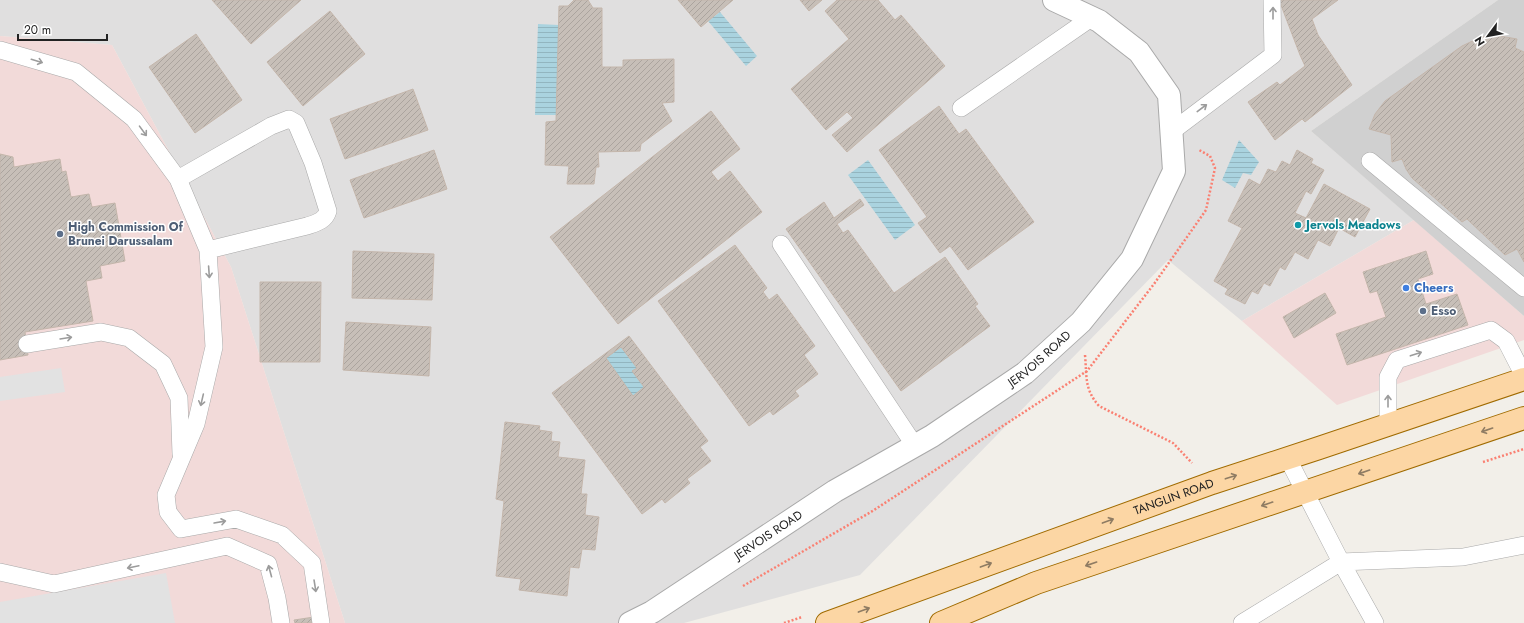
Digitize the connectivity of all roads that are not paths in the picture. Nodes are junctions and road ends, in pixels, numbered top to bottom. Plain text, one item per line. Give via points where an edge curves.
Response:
1 (1272, 0) edge
2 (1074, 7) edge
3 (0, 50) edge
4 (961, 108) dead end
5 (1171, 132) junction
6 (1370, 161) dead end
7 (178, 179) junction
8 (781, 244) dead end
9 (208, 250) junction
10 (1524, 288) edge
11 (27, 344) dead end
12 (1524, 377) edge
13 (1524, 418) edge
14 (1388, 425) junction
15 (915, 446) junction
16 (1288, 459) junction
17 (181, 460) junction
18 (1304, 492) junction
19 (1524, 545) edge
20 (1341, 562) junction
21 (0, 572) edge
22 (649, 617) edge
23 (281, 623) edge
24 (321, 623) edge
25 (630, 623) edge
26 (827, 623) edge
27 (941, 623) edge
28 (1242, 623) edge
29 (1375, 623) edge

5 -> 1 lane via 1273,55
2 - 4 lane
2 - 5 street, JERVOIS ROAD via 1099,22 1138,52 1169,95
3 -> 7 lane via 76,72 134,119
5 - 15 street, JERVOIS ROAD via 1174,171 1171,178 1132,259 1082,322 1025,373
6 - 10 lane
7 - 9 lane
7 - 9 lane via 271,126 289,119 296,122 328,211 326,217 307,226
8 - 15 lane
9 -> 17 lane via 214,347 196,424
11 -> 17 lane via 101,332 129,338 163,364 179,398
12 - 14 main road, TANGLIN ROAD
14 -> 12 lane via 1388,377 1398,360 1491,330 1506,341
13 -> 18 main road
14 - 16 main road, TANGLIN ROAD
15 - 22 street, JERVOIS ROAD via 835,491
16 - 18 lane
26 -> 16 main road, TANGLIN ROAD via 1212,483
17 -> 24 lane via 166,495 168,512 181,529 236,519 282,535 312,563
18 - 20 lane
18 -> 27 main road via 1036,583
19 - 20 lane via 1463,557
20 - 28 lane
20 - 29 lane
23 -> 21 lane via 268,564 227,546 54,584
22 - 25 street, JERVOIS ROAD

